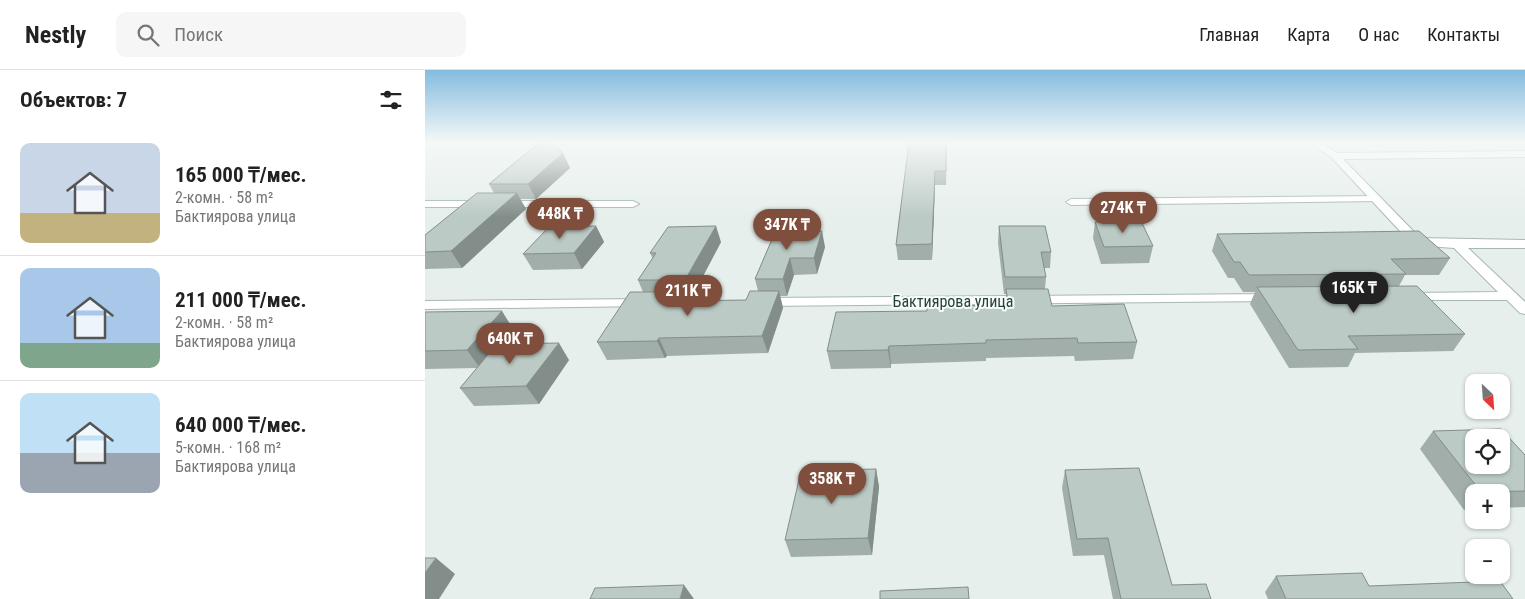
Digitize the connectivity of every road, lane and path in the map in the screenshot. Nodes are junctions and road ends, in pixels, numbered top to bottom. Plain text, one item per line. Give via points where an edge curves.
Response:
1 (1345, 167) edge
2 (1376, 200) junction
3 (1071, 202) dead end
4 (425, 204) edge
5 (633, 204) dead end
6 (1457, 244) junction
7 (1525, 244) edge
8 (1511, 296) junction
9 (1401, 297) edge
10 (1281, 298) edge
11 (654, 303) edge
12 (744, 303) edge
13 (425, 305) edge
14 (1525, 310) edge

1 - 2 street
2 - 3 lane
2 - 6 street via 1417,242
4 - 5 street
6 - 7 street
6 - 8 street
8 - 9 street
8 - 14 street
10 - 12 street, Бактиярова улица
11 - 13 street

